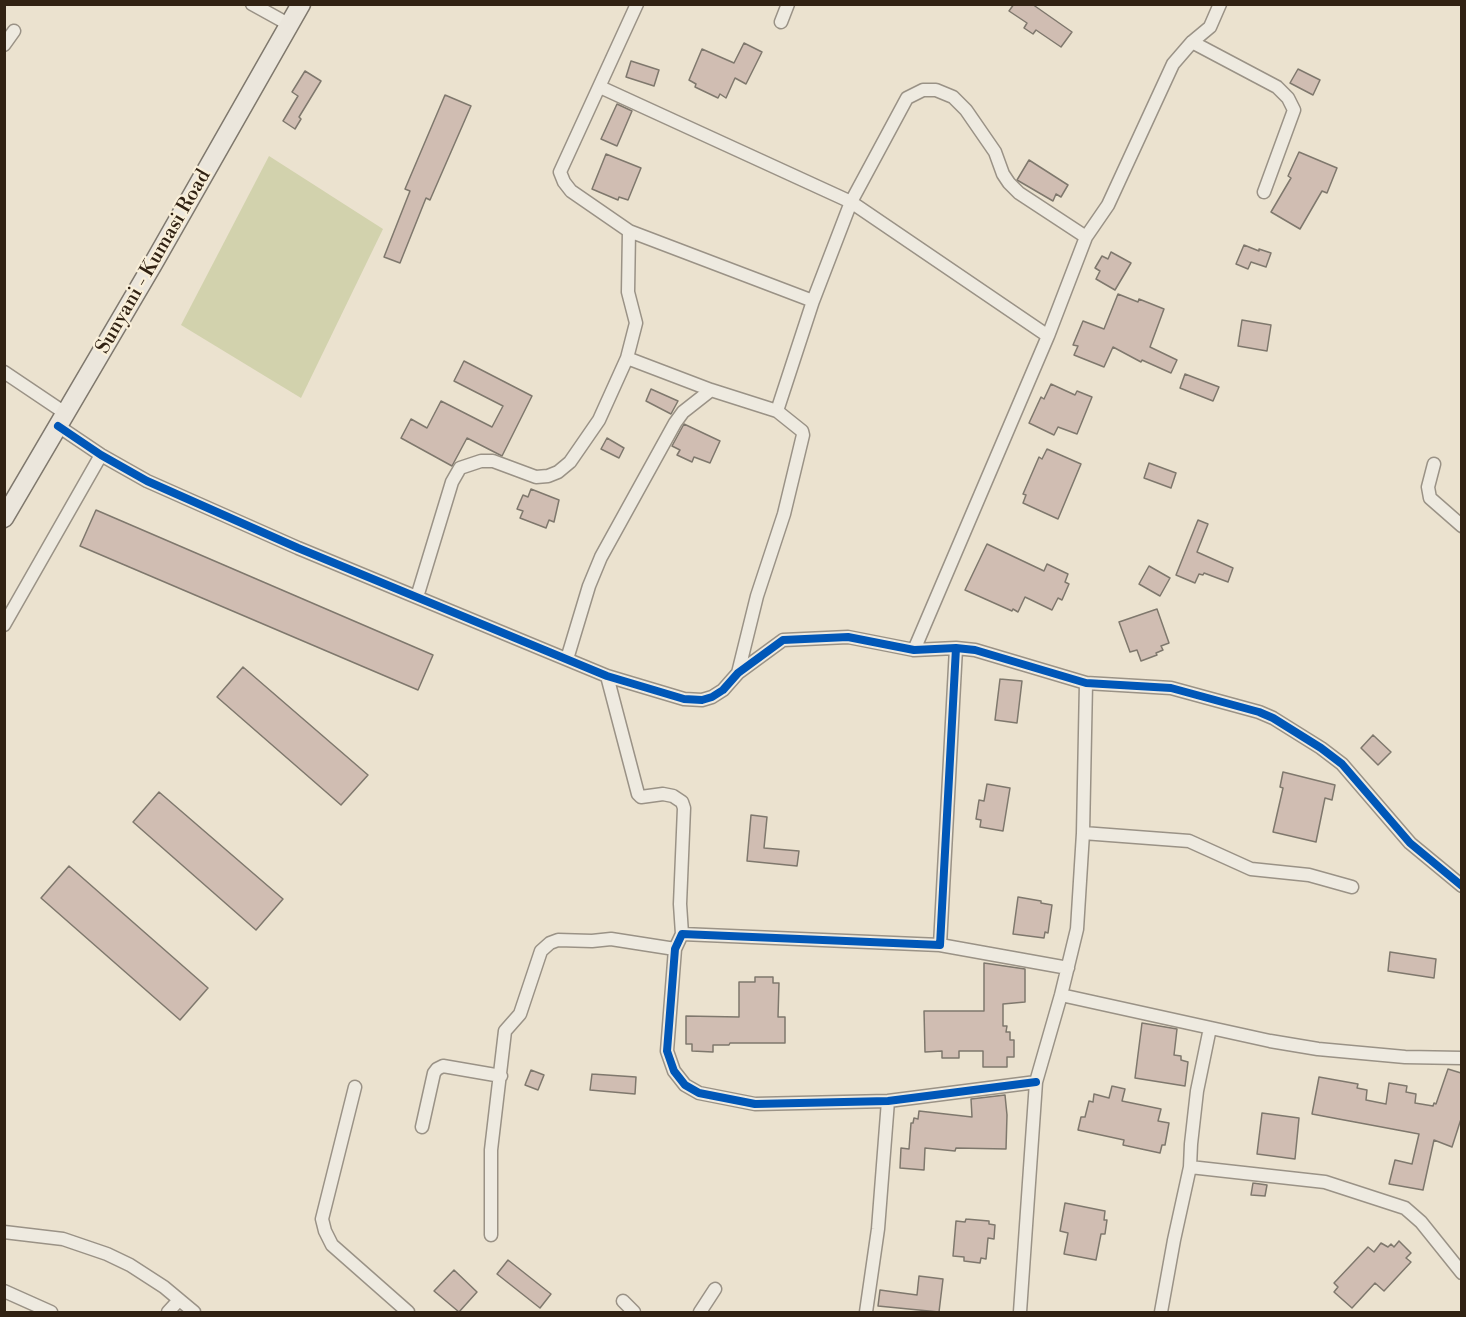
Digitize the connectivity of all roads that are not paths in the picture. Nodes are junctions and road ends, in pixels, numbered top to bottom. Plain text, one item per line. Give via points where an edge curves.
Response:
1 (301, 4) edge
2 (637, 4) edge
3 (788, 4) edge
4 (1220, 4) edge
5 (255, 6) edge
6 (781, 22) dead end
7 (290, 25) junction
8 (14, 31) dead end
9 (1192, 42) junction
10 (4, 45) edge
11 (600, 87) junction
12 (1264, 192) dead end
13 (851, 202) junction
14 (629, 231) junction
15 (1086, 237) junction
16 (813, 300) junction
17 (1048, 336) junction
18 (627, 358) junction
19 (4, 372) edge
20 (711, 390) junction
21 (777, 411) junction
22 (62, 419) junction
23 (101, 455) junction
24 (1434, 464) dead end
25 (4, 518) edge
26 (1461, 526) edge
27 (417, 597) junction
28 (4, 625) edge
29 (956, 648) junction
30 (914, 650) junction
31 (567, 658) junction
32 (738, 673) junction
33 (607, 676) junction
34 (1086, 683) junction
35 (1083, 833) junction
36 (1461, 886) edge
37 (1352, 887) dead end
38 (682, 934) junction
39 (940, 945) junction
40 (675, 949) junction
41 (1068, 968) junction
42 (1061, 995) junction
43 (1210, 1028) junction
44 (1461, 1058) edge
45 (501, 1076) junction
46 (1036, 1082) junction
47 (355, 1087) dead end
48 (888, 1101) junction
49 (422, 1127) dead end
50 (1190, 1167) junction
51 (4, 1232) edge
52 (491, 1234) dead end
53 (1461, 1273) edge
54 (715, 1289) dead end
55 (4, 1291) edge
56 (179, 1300) junction
57 (623, 1301) dead end
58 (51, 1312) edge
59 (168, 1312) edge
60 (194, 1312) edge
61 (408, 1312) edge
62 (634, 1312) edge
63 (700, 1312) edge
64 (866, 1312) edge
65 (1020, 1312) edge
66 (1161, 1312) edge

1 - 7 main road, Sunyani - Kumasi Road
2 - 11 street
3 - 6 street
4 - 9 street via 1210,27
5 - 7 street
7 - 22 main road, Sunyani - Kumasi Road
8 - 10 street
9 - 12 street via 1277,87 1294,110
9 - 15 street via 1173,63 1107,205
11 - 13 street
11 - 14 street via 560,172 571,191
13 - 15 street via 907,98 923,90 936,90 952,97 966,110 995,152 1003,174 1019,193
13 - 16 street
13 - 17 street
14 - 16 street
14 - 18 street via 628,292 636,323
15 - 17 street
16 - 21 street
17 - 30 street
18 - 20 street
18 - 27 street via 599,420 570,462 558,472 536,477 493,461 460,468 452,482
19 - 22 street
20 - 21 street
20 - 31 street via 675,423 601,557
21 - 32 street via 803,435
22 - 23 street
22 - 25 main road, Sunyani - Kumasi Road
23 - 27 street via 156,485
23 - 28 street
24 - 26 street via 1428,487 1430,498
27 - 31 street
29 - 30 street
29 - 34 street via 975,650
29 - 39 street
30 - 32 street via 848,637 783,640
31 - 33 street
32 - 33 street via 723,690 702,700 684,699
33 - 38 street via 638,794 673,795 684,808
34 - 35 street
34 - 36 street via 1171,688 1273,718 1342,764 1410,843
35 - 37 street via 1188,841 1251,869 1309,875
35 - 41 street via 1077,929
38 - 39 street
38 - 40 street
39 - 41 street
40 - 45 street via 611,939 550,943 541,951 520,1014 505,1030
40 - 48 street via 667,1051 674,1071 685,1085 699,1093 755,1104
41 - 42 street
42 - 43 street
42 - 46 street
43 - 44 street via 1318,1049
43 - 50 street via 1197,1091
45 - 49 street via 437,1068
45 - 52 street via 491,1150
46 - 48 street
46 - 65 street
47 - 61 street via 322,1219 332,1245
48 - 64 street via 878,1229
50 - 53 street via 1325,1182 1405,1208
50 - 66 street
51 - 56 street via 63,1239 107,1254 130,1265
54 - 63 street
55 - 58 street
56 - 59 street
56 - 60 street
57 - 62 street

